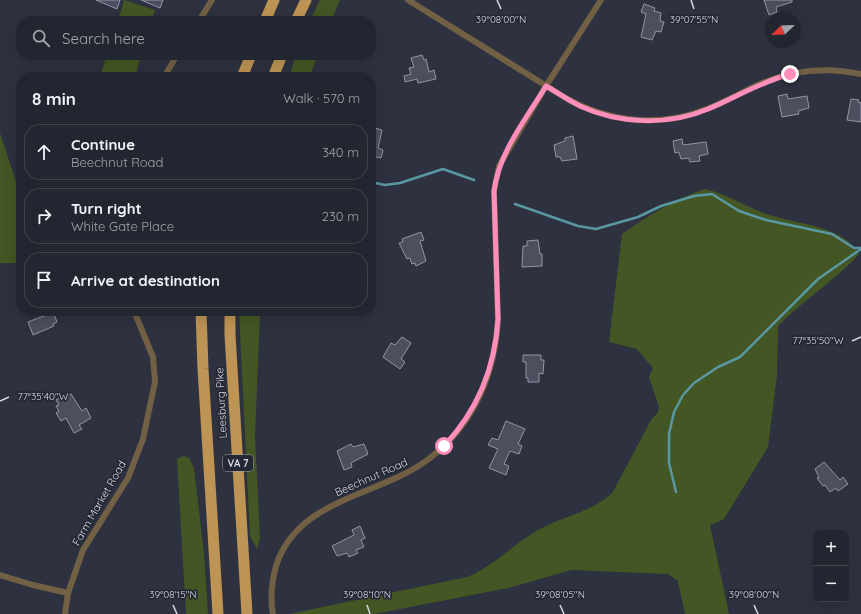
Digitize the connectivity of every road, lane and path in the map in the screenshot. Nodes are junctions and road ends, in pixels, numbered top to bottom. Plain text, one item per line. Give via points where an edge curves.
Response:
1 (212, 0) edge
2 (274, 0) edge
3 (306, 0) edge
4 (408, 0) edge
5 (600, 0) edge
6 (202, 16) edge
7 (267, 16) edge
8 (298, 16) edge
9 (174, 60) edge
10 (249, 60) edge
11 (280, 60) edge
12 (167, 72) edge
13 (244, 72) edge
14 (275, 72) edge
15 (861, 74) edge
16 (546, 86) junction
17 (136, 316) edge
18 (201, 316) edge
19 (230, 316) edge
20 (0, 575) edge
21 (68, 593) junction
22 (65, 614) edge
23 (218, 614) edge
24 (247, 614) edge
25 (273, 614) edge

1 - 6 street
2 - 7 highway
3 - 8 highway
4 - 16 street
5 - 16 street, Beechnut Road
9 - 12 street
10 - 13 highway
11 - 14 highway
15 - 16 street via 818,70 790,74 761,83 706,110 659,120 627,119 596,112
16 - 25 street, Beechnut Road via 504,155 495,178 497,337 490,371 476,405 456,433 430,458 398,478 323,510 301,526 278,561 273,582
17 - 21 street, Farm Market Road via 153,357 155,382 143,439 128,478 83,550
18 - 23 highway, Leesburg Pike / VA 7
19 - 24 highway, Leesburg Pike / VA 7
20 - 21 street
21 - 22 street, Farm Market Road

